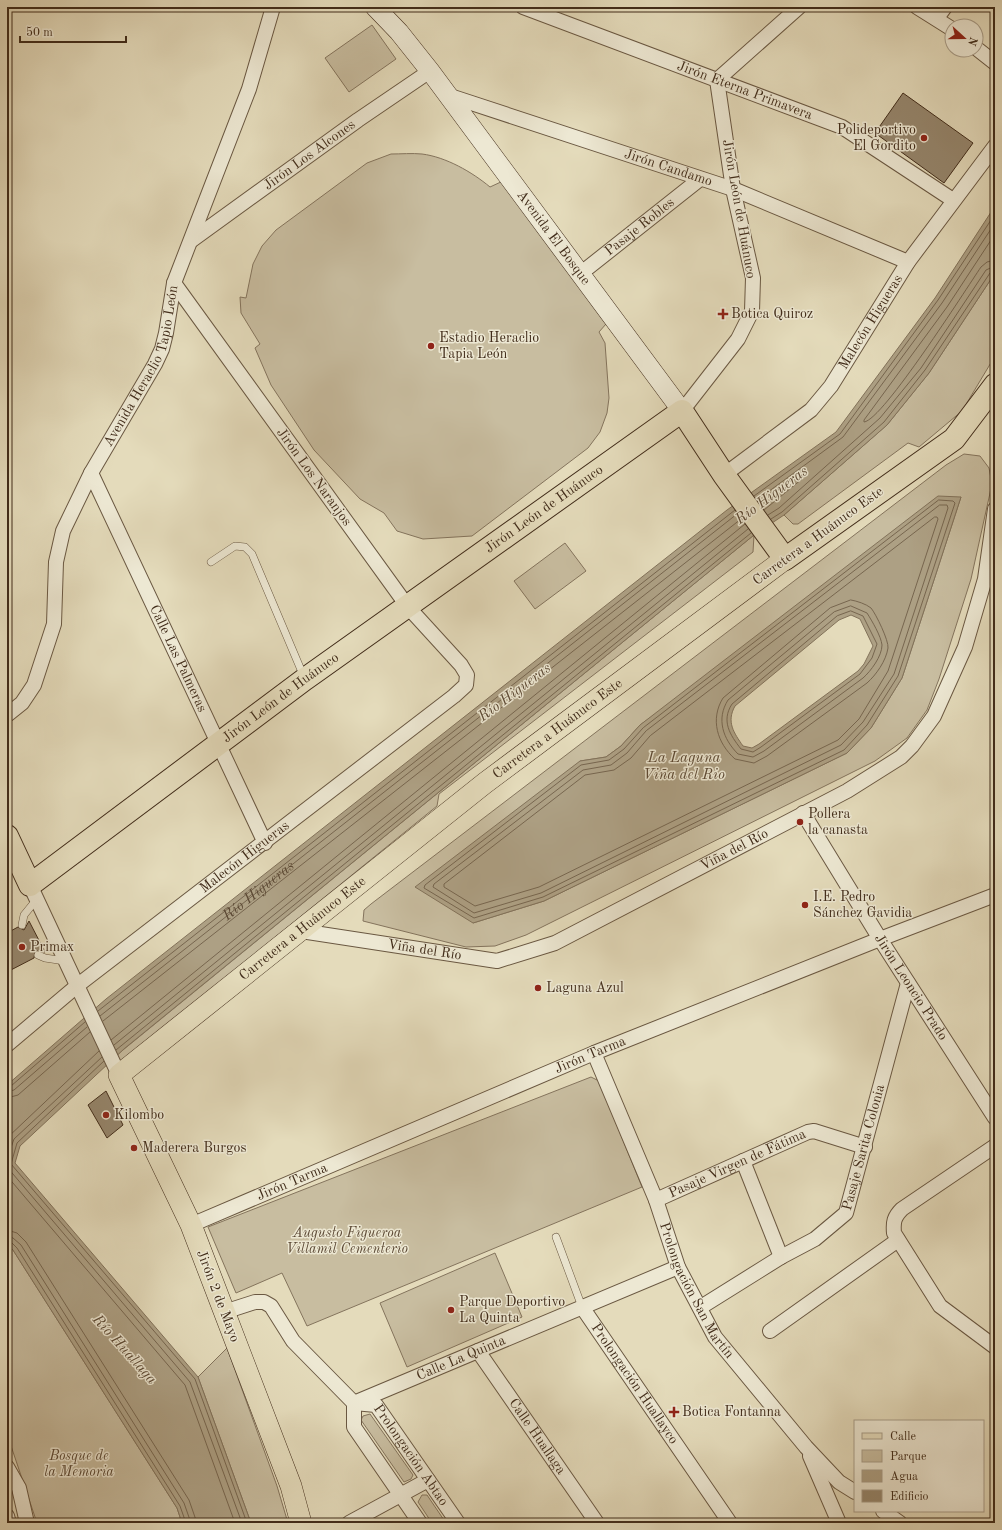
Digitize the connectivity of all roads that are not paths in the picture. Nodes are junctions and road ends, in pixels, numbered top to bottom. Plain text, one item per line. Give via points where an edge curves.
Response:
1 (273, 7) edge
2 (375, 7) edge
3 (523, 7) edge
4 (799, 7) edge
5 (917, 7) edge
6 (941, 13) edge
7 (984, 55) edge
8 (995, 64) edge
9 (430, 71) junction
10 (717, 80) junction
11 (447, 95) junction
12 (995, 146) edge
13 (700, 179) junction
14 (733, 189) junction
15 (953, 200) junction
16 (192, 240) junction
17 (908, 262) junction
18 (580, 274) junction
19 (174, 283) junction
20 (995, 385) edge
21 (682, 411) junction
22 (92, 473) junction
23 (729, 481) junction
24 (995, 509) edge
25 (994, 535) edge
26 (785, 558) junction
27 (211, 562) dead end
28 (408, 606) junction
29 (461, 665) joint
30 (305, 679) junction
31 (7, 715) edge
32 (217, 744) junction
33 (803, 813) junction
34 (7, 836) edge
35 (265, 843) junction
36 (34, 892) junction
37 (995, 895) edge
38 (22, 925) dead end
39 (301, 930) junction
40 (880, 939) junction
41 (38, 955) dead end
42 (67, 961) junction
43 (908, 983) junction
44 (79, 987) junction
45 (7, 1045) edge
46 (594, 1052) junction
47 (116, 1068) junction
48 (995, 1118) edge
49 (995, 1146) edge
50 (865, 1147) junction
51 (743, 1161) junction
52 (656, 1200) junction
53 (191, 1225) junction
54 (556, 1237) dead end
55 (898, 1240) junction
56 (782, 1257) junction
57 (678, 1267) junction
58 (582, 1307) junction
59 (701, 1307) junction
60 (224, 1312) junction
61 (770, 1331) dead end
62 (995, 1347) edge
63 (478, 1351) junction
64 (354, 1403) junction
65 (806, 1447) junction
66 (7, 1467) edge
67 (428, 1480) junction
68 (854, 1491) edge
69 (401, 1495) junction
70 (884, 1512) edge
71 (7, 1516) edge
72 (9, 1523) edge
73 (27, 1523) edge
74 (301, 1523) edge
75 (349, 1523) edge
76 (420, 1523) edge
77 (458, 1523) edge
78 (597, 1523) edge
79 (730, 1523) edge
80 (839, 1523) edge
81 (900, 1523) edge

1 - 16 street, Avenida Heraclio Tapio León via 249,89
2 - 9 street, Avenida El Bosque
3 - 10 street, Jirón Eterna Primavera
4 - 10 street
5 - 6 street
7 - 8 street
9 - 11 street, Avenida El Bosque
9 - 16 street, Jirón Los Alcones
10 - 14 street, Jirón León de Huánuco
10 - 15 street, Jirón Eterna Primavera via 842,127
11 - 13 street, Jirón Candamo
11 - 18 street, Avenida El Bosque
12 - 15 street, Malecón Higueras
13 - 14 street, Jirón Candamo
13 - 18 street, Pasaje Robles
14 - 17 street, Jirón Candamo
14 - 21 street, Jirón León de Huánuco via 753,278 752,311 738,339
15 - 17 street, Malecón Higueras
16 - 19 street, Avenida Heraclio Tapio León
17 - 23 street, Malecón Higueras via 831,386 811,410
18 - 21 street, Avenida El Bosque
19 - 22 street, Avenida Heraclio Tapio León via 162,349
19 - 28 street, Jirón Los Naranjos
20 - 26 highway, Carretera a Huánuco Este via 954,439
21 - 23 highway, Avenida El Bosque
21 - 28 highway, Jirón León de Huánuco
22 - 31 street, Avenida Heraclio Tapio León via 63,531 56,562 54,624 42,665 34,685 22,703
22 - 32 street, Calle Las Palmeras
23 - 26 highway, Avenida El Bosque
24 - 25 street, Viña del Río
25 - 33 street, Viña del Río via 985,579 965,647 934,716 901,757 847,791
26 - 39 main road, Carretera a Huánuco Este via 485,783
27 - 30 lane via 235,546 245,547 252,554
28 - 29 street, Jirón Los Naranjos
28 - 30 highway, Jirón León de Huánuco
29 - 35 street, Malecón Higueras via 467,675 466,684 454,696
30 - 32 highway, Jirón León de Huánuco
32 - 35 street, Calle Las Palmeras
32 - 36 highway, Jirón León de Huánuco
33 - 39 street, Viña del Río via 555,942 497,961
33 - 40 street, Jirón Leoncio Prado
34 - 36 highway
35 - 44 street, Malecón Higueras
36 - 38 lane
36 - 42 street
37 - 40 street, Jirón Tarma
39 - 47 main road, Carretera a Huánuco Este
40 - 43 street, Jirón Leoncio Prado
40 - 46 street, Jirón Tarma
41 - 42 lane
42 - 44 street
43 - 48 street, Jirón Leoncio Prado
43 - 50 street, Pasaje Sarita Colonia
44 - 45 street, Malecón Higueras
44 - 47 street
46 - 52 street, Prolongación San Martín
46 - 53 street, Jirón Tarma
47 - 53 main road, Jirón 2 de Mayo
49 - 55 street via 898,1213 893,1225
50 - 51 street, Pasaje Virgen de Fátima via 814,1131
50 - 56 street, Pasaje Sarita Colonia via 846,1213 815,1239
51 - 52 street, Pasaje Virgen de Fátima
51 - 56 street
52 - 57 street, Prolongación San Martín
53 - 60 main road, Jirón 2 de Mayo
54 - 58 lane, Prolongación Huallayco
55 - 61 street
55 - 62 street via 940,1306
56 - 59 street, Pasaje Sarita Colonia
57 - 58 street, Calle La Quinta
57 - 59 street, Prolongación San Martín
58 - 63 street, Calle La Quinta
58 - 79 street, Prolongación Huallayco
59 - 65 street, Prolongación San Martín via 715,1336
60 - 64 street, Prolongación Abtao via 255,1302 264,1302 271,1306 292,1341
60 - 74 main road, Jirón 2 de Mayo via 291,1486
63 - 64 street, Calle La Quinta
63 - 78 street, Calle Huallaga
64 - 67 street, Prolongación Abtao via 376,1405
64 - 69 street, Prolongación Abtao via 354,1427
65 - 68 street, Prolongación San Martín via 839,1482
65 - 80 street
66 - 73 street via 19,1488
67 - 69 street
67 - 77 street, Prolongación Abtao
69 - 75 street
69 - 76 street, Prolongación Abtao
70 - 81 street
71 - 72 street

